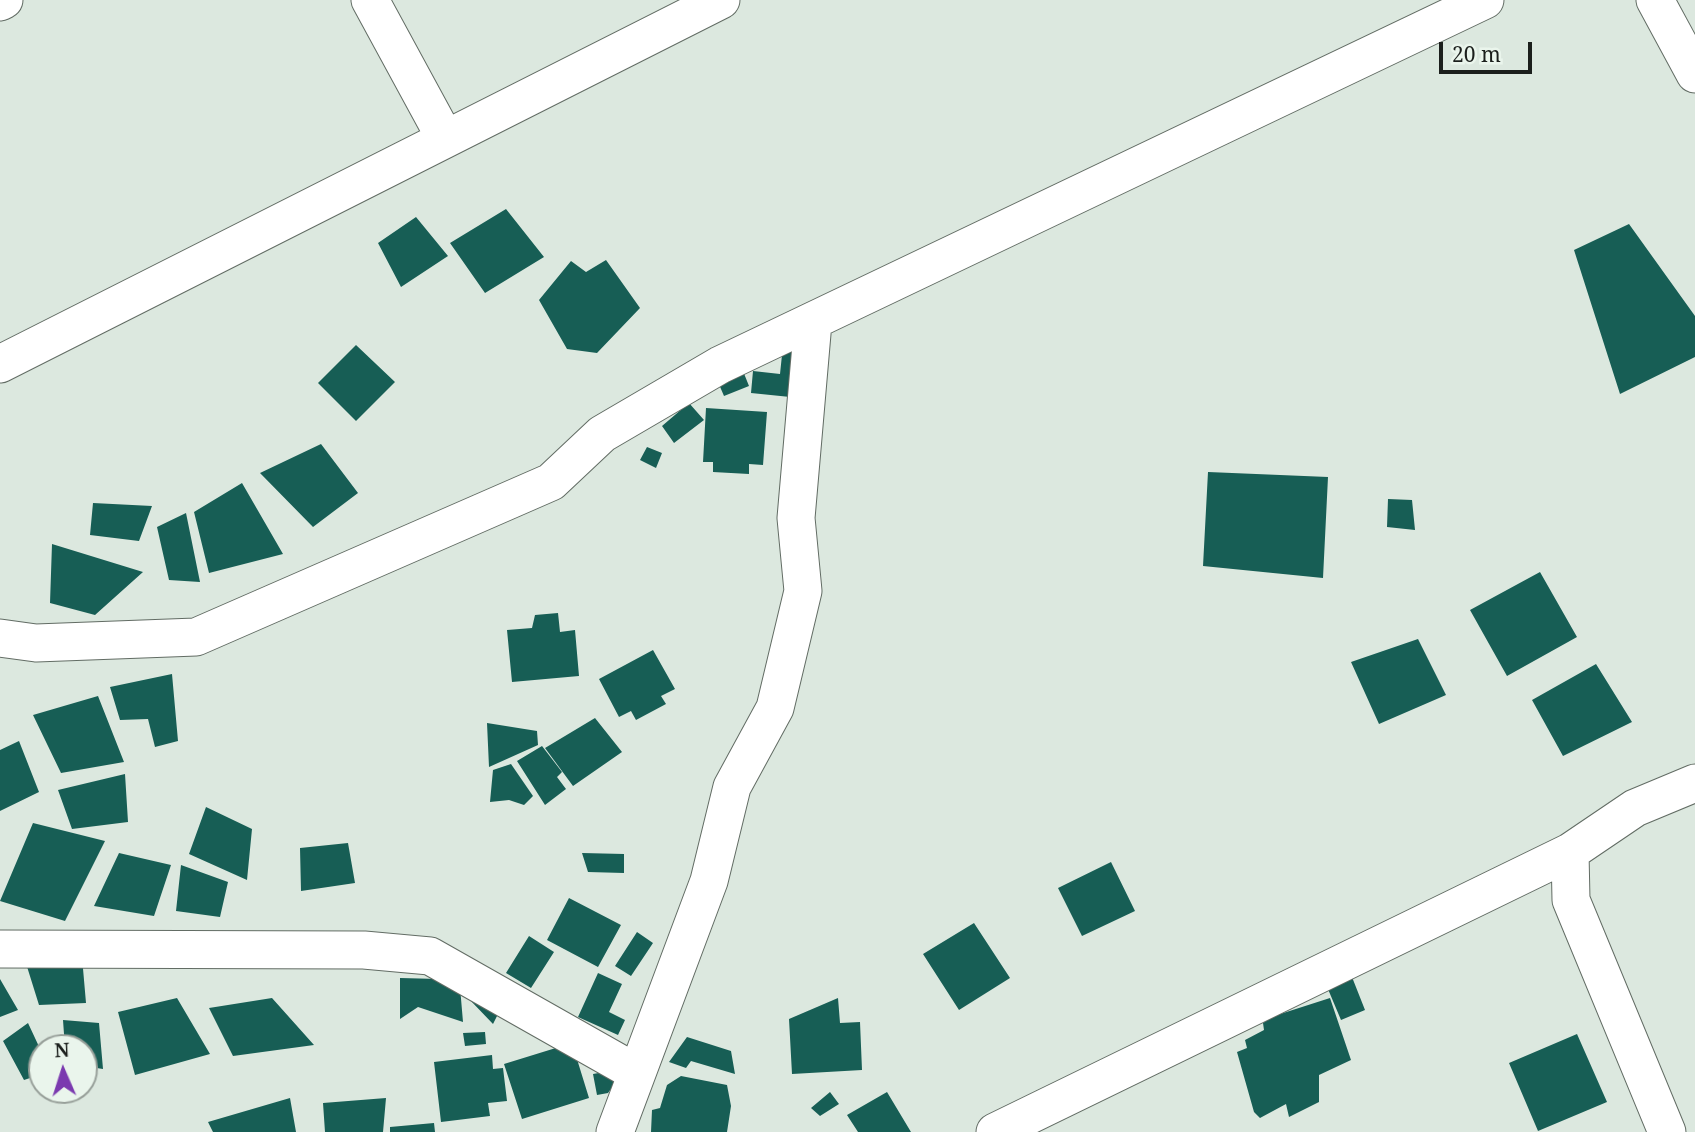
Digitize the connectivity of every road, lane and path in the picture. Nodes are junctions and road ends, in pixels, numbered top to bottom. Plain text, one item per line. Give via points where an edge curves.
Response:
1 (370, 0) edge
2 (721, 0) edge
3 (1486, 0) edge
4 (1656, 0) edge
5 (1695, 74) edge
6 (445, 138) junction
7 (813, 322) junction
8 (0, 364) edge
9 (0, 638) edge
10 (1695, 783) edge
11 (1570, 852) junction
12 (0, 949) edge
13 (635, 1072) junction
14 (615, 1132) edge
15 (995, 1132) edge
16 (1667, 1132) edge

1 - 6 street
2 - 6 street
3 - 7 street
4 - 5 street
6 - 8 street
7 - 9 street via 720,365 602,434 551,482 196,637 36,643
7 - 13 street via 796,518 803,590 775,708 732,787 709,881
10 - 11 street via 1635,808
11 - 15 street
11 - 16 street via 1571,900
12 - 13 street via 364,950 430,956
13 - 14 street

